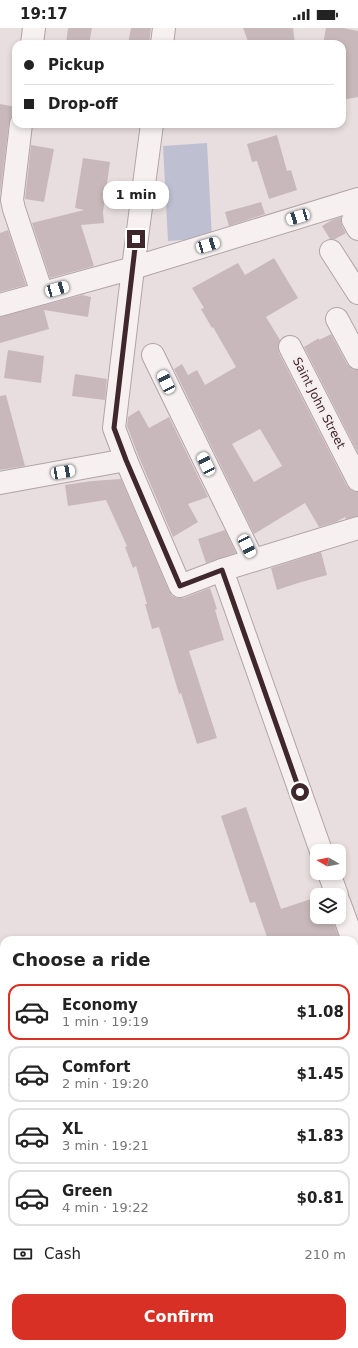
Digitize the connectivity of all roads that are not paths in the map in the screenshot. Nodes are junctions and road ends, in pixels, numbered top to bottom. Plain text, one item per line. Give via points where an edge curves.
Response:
1 (34, 28) edge
2 (164, 28) edge
3 (32, 40) edge
4 (162, 40) edge
5 (21, 128) edge
6 (151, 128) edge
7 (358, 199) edge
8 (331, 251) dead end
9 (133, 268) junction
10 (42, 293) junction
11 (358, 293) edge
12 (0, 305) edge
13 (337, 318) dead end
14 (290, 347) dead end
15 (153, 355) dead end
16 (358, 358) edge
17 (126, 460) junction
18 (358, 480) edge
19 (0, 483) edge
20 (358, 528) edge
21 (254, 560) junction
22 (222, 570) junction
23 (319, 844) edge
24 (346, 922) edge
25 (351, 936) edge

1 - 3 street
2 - 4 street
5 - 10 street via 12,200
6 - 9 street
7 - 9 street
8 - 11 street
9 - 10 street
9 - 17 street via 114,428
10 - 12 street
13 - 16 street
14 - 18 street, Saint John Street
15 - 21 street
17 - 19 street
17 - 22 street via 180,586
20 - 21 street
21 - 22 street
22 - 23 street
24 - 25 street

